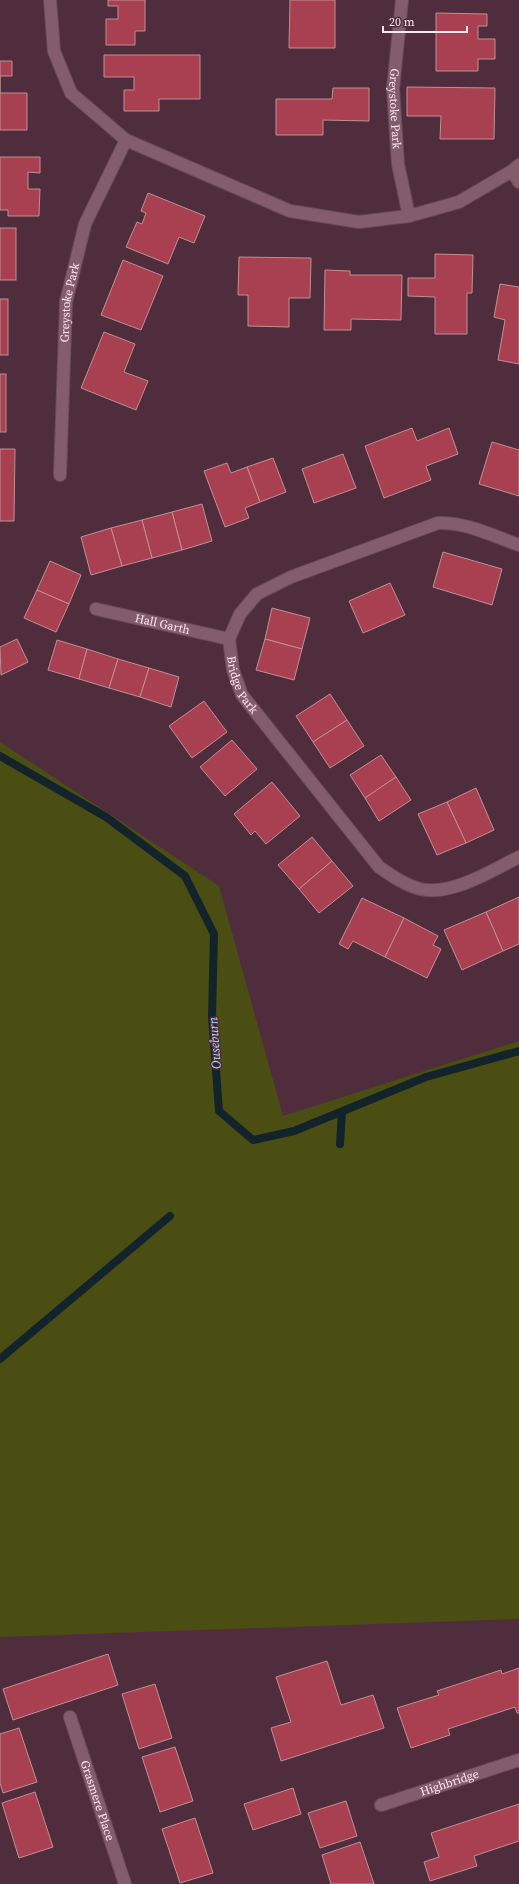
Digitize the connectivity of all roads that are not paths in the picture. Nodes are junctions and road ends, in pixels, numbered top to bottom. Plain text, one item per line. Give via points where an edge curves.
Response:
1 (50, 0) edge
2 (402, 0) edge
3 (126, 140) junction
4 (516, 168) edge
5 (519, 182) edge
6 (409, 216) junction
7 (60, 475) dead end
8 (519, 545) edge
9 (96, 609) dead end
10 (229, 639) junction
11 (519, 857) edge
12 (70, 1717) dead end
13 (519, 1760) edge
14 (381, 1805) dead end
15 (126, 1884) edge

1 - 3 street via 54,51 71,93
2 - 6 street, Greystoke Park via 393,89 398,164
3 - 6 street via 290,211 360,222
3 - 7 street, Greystoke Park via 85,224 66,302
4 - 5 street
4 - 6 street via 459,202
8 - 10 street, Bridge Park via 468,526 438,523 291,577 257,594 240,614
9 - 10 street, Hall Garth
10 - 11 street, Bridge Park via 233,670 242,695 379,867 398,880 420,889 439,891 461,885
12 - 15 street, Grasmere Place
13 - 14 street, Highbridge

